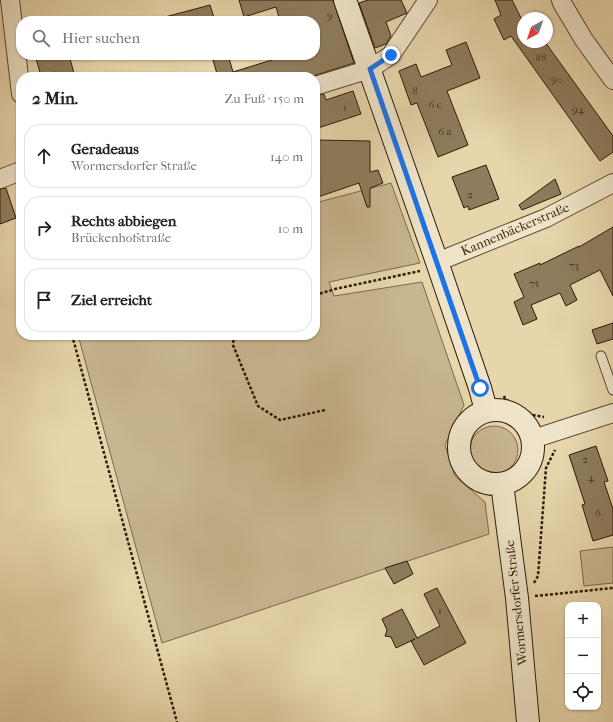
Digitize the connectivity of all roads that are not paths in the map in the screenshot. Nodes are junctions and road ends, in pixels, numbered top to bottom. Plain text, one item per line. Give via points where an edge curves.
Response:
1 (10, 0) edge
2 (346, 0) edge
3 (428, 0) edge
4 (562, 0) edge
5 (16, 51) edge
6 (17, 60) edge
7 (370, 69) junction
8 (18, 72) edge
9 (613, 80) edge
10 (320, 84) edge
11 (16, 173) edge
12 (0, 179) edge
13 (613, 183) edge
14 (437, 262) junction
15 (601, 356) dead end
16 (613, 390) edge
17 (486, 410) junction
18 (613, 413) edge
19 (533, 439) junction
20 (502, 484) junction
21 (528, 722) edge

1 - 5 street
2 - 7 main road
3 - 7 street via 391,55
4 - 9 street via 584,40
6 - 8 street
7 - 10 street
7 - 14 main road
11 - 12 street
13 - 14 street, Kannenbäckerstraße via 546,218
14 - 17 main road
15 - 16 lane
17 - 19 main road via 512,413 525,423
17 - 20 main road via 474,416 461,433 459,455 467,471 479,480 488,484
18 - 19 street
19 - 20 main road via 532,457 526,468 516,478
20 - 21 main road, Wormersdorfer Straße via 521,597

